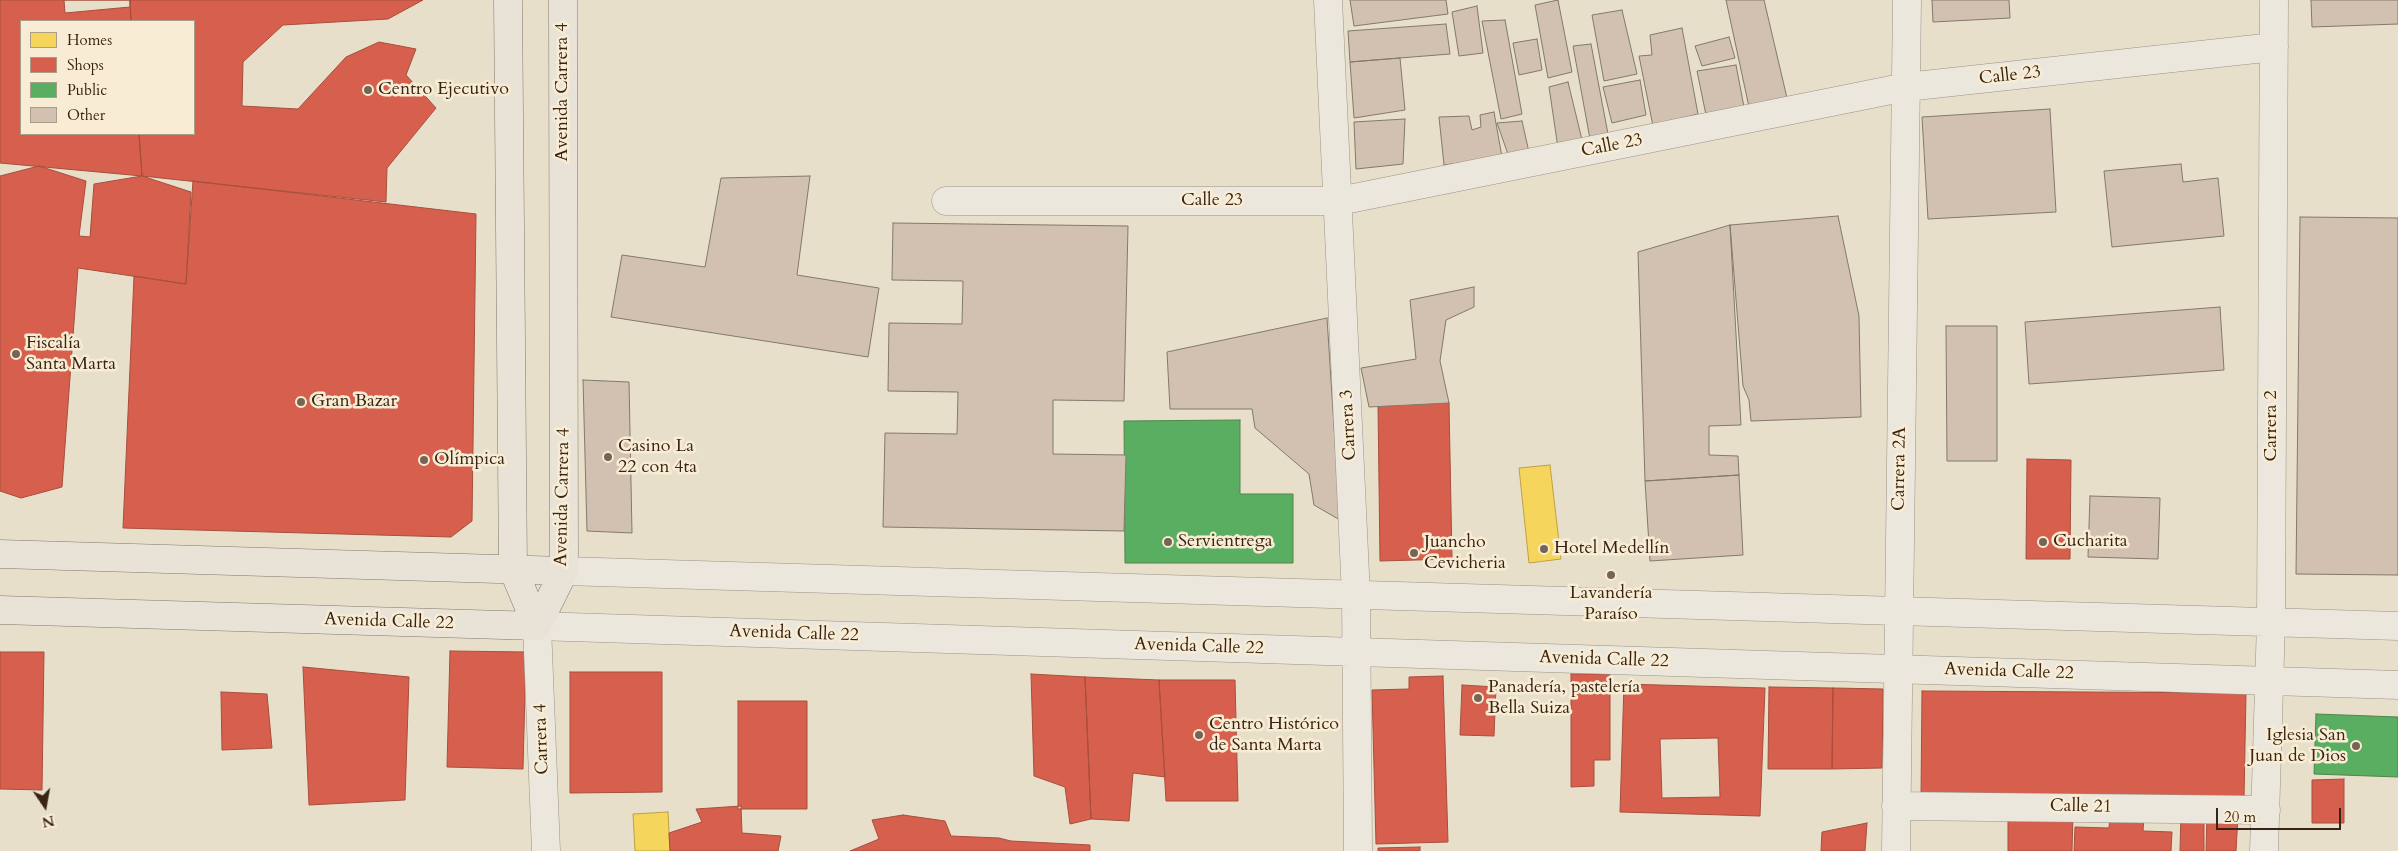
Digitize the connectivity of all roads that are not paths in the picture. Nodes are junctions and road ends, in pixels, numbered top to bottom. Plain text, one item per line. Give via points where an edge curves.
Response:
1 (508, 0) edge
2 (563, 0) edge
3 (1328, 0) edge
4 (1907, 0) edge
5 (2274, 0) edge
6 (2274, 47) junction
7 (1906, 87) junction
8 (946, 201) dead end
9 (1339, 201) junction
10 (2, 554) edge
11 (513, 569) junction
12 (564, 571) junction
13 (1356, 595) junction
14 (0, 610) edge
15 (1898, 611) junction
16 (2271, 622) junction
17 (537, 626) junction
18 (2398, 626) edge
19 (1356, 652) junction
20 (1898, 669) junction
21 (2270, 680) junction
22 (2398, 685) edge
23 (1896, 806) junction
24 (2266, 810) junction
25 (546, 851) edge
26 (1358, 851) edge
27 (1896, 851) edge
28 (2264, 851) edge

1 - 11 main road
2 - 12 main road, Avenida Carrera 4
3 - 9 street, Carrera 3
4 - 7 street, Carrera 2A
5 - 6 street, Carrera 2
6 - 7 street, Calle 23
6 - 16 street, Carrera 2
7 - 9 street, Calle 23
7 - 15 street, Carrera 2A
8 - 9 street, Calle 23
9 - 13 street, Carrera 3
10 - 11 main road
11 - 12 main road
11 - 17 main road
12 - 13 street
12 - 17 main road, Avenida Carrera 4
13 - 15 street
13 - 19 street, Carrera 3
14 - 17 main road, Avenida Calle 22
15 - 16 street
15 - 20 street, Carrera 2A
16 - 18 street
16 - 21 street, Carrera 2
17 - 19 street, Avenida Calle 22
17 - 25 street, Carrera 4
19 - 20 street, Avenida Calle 22
19 - 26 street, Carrera 3
20 - 21 street, Avenida Calle 22
20 - 23 street, Carrera 2A
21 - 22 street, Avenida Calle 22
21 - 24 street, Carrera 2
23 - 24 street, Calle 21
23 - 27 street, Carrera 2A
24 - 28 street, Carrera 2

